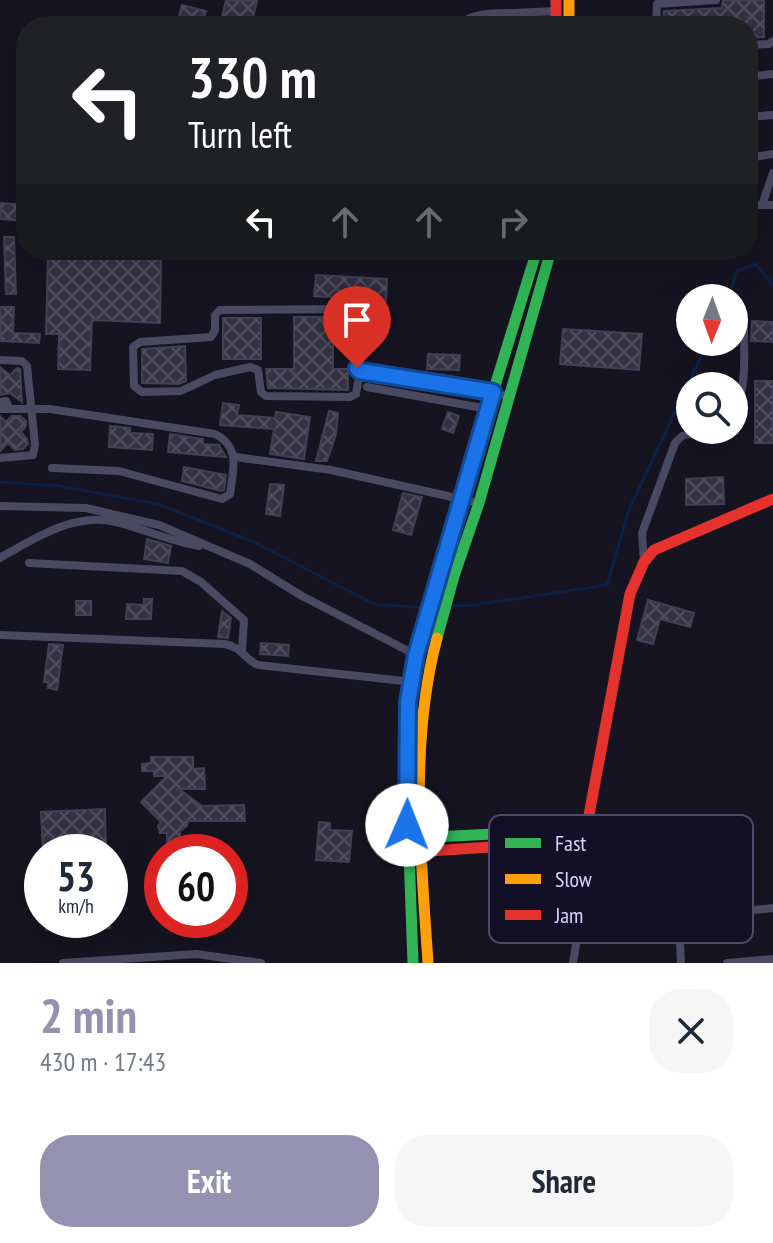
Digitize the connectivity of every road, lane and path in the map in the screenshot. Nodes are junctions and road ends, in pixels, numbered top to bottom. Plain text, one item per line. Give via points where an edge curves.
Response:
1 (716, 0) edge
2 (556, 6) edge
3 (513, 13) junction
4 (478, 16) edge
5 (513, 16) edge
6 (656, 16) edge
7 (773, 173) edge
8 (758, 205) edge
9 (762, 205) junction
10 (773, 205) edge
11 (534, 260) edge
12 (548, 260) edge
13 (0, 360) edge
14 (360, 371) junction
15 (367, 387) dead end
16 (493, 392) junction
17 (509, 397) junction
18 (4, 406) edge
19 (31, 406) junction
20 (488, 409) junction
21 (676, 442) edge
22 (235, 457) junction
23 (0, 458) edge
24 (52, 468) dead end
25 (460, 499) junction
26 (773, 499) edge
27 (479, 503) junction
28 (0, 506) edge
29 (208, 547) junction
30 (0, 558) edge
31 (644, 562) junction
32 (29, 563) dead end
33 (0, 635) edge
34 (242, 650) junction
35 (416, 651) junction
36 (413, 682) junction
37 (588, 815) edge
38 (489, 834) edge
39 (414, 838) junction
40 (489, 847) edge
41 (415, 852) junction
42 (773, 908) edge
43 (753, 910) edge
44 (576, 943) edge
45 (680, 943) dead end
46 (196, 959) edge
47 (773, 959) edge
48 (63, 963) edge
49 (261, 963) edge
50 (413, 963) edge
51 (428, 963) edge
52 (573, 963) edge
53 (681, 963) edge
54 (727, 963) edge

1 - 6 street via 657,4
2 - 3 street
3 - 4 street
3 - 5 street
7 - 9 street
8 - 9 street
9 - 10 street
11 - 16 main road
12 - 17 main road
13 - 19 street via 27,366
14 - 14 street via 351,309 220,310 211,337 140,342 133,347 134,386 142,392 181,391 250,367 258,370 266,396 350,397 356,394
14 - 16 street
15 - 20 street
16 - 17 street
16 - 20 main road
17 - 27 main road
18 - 19 street
19 - 22 street via 215,434 229,444
19 - 23 street via 33,455
20 - 25 main road
21 - 31 street via 642,533
22 - 24 street via 230,494 222,499 119,471
22 - 25 street via 331,470
25 - 27 street
25 - 35 main road
26 - 31 main road via 664,543
27 - 39 main road via 454,576 423,702
28 - 29 street via 86,508 159,525
29 - 30 street via 96,521 56,528
29 - 35 street
31 - 37 main road via 630,594
32 - 34 street via 182,571 244,620
33 - 34 street via 225,644
34 - 36 street via 258,665
35 - 36 main road
36 - 39 main road via 408,702
38 - 39 main road
39 - 41 main road
40 - 41 main road
41 - 50 main road
41 - 51 main road
42 - 43 street
44 - 52 street
45 - 53 street
46 - 48 street
46 - 49 street
47 - 54 street

